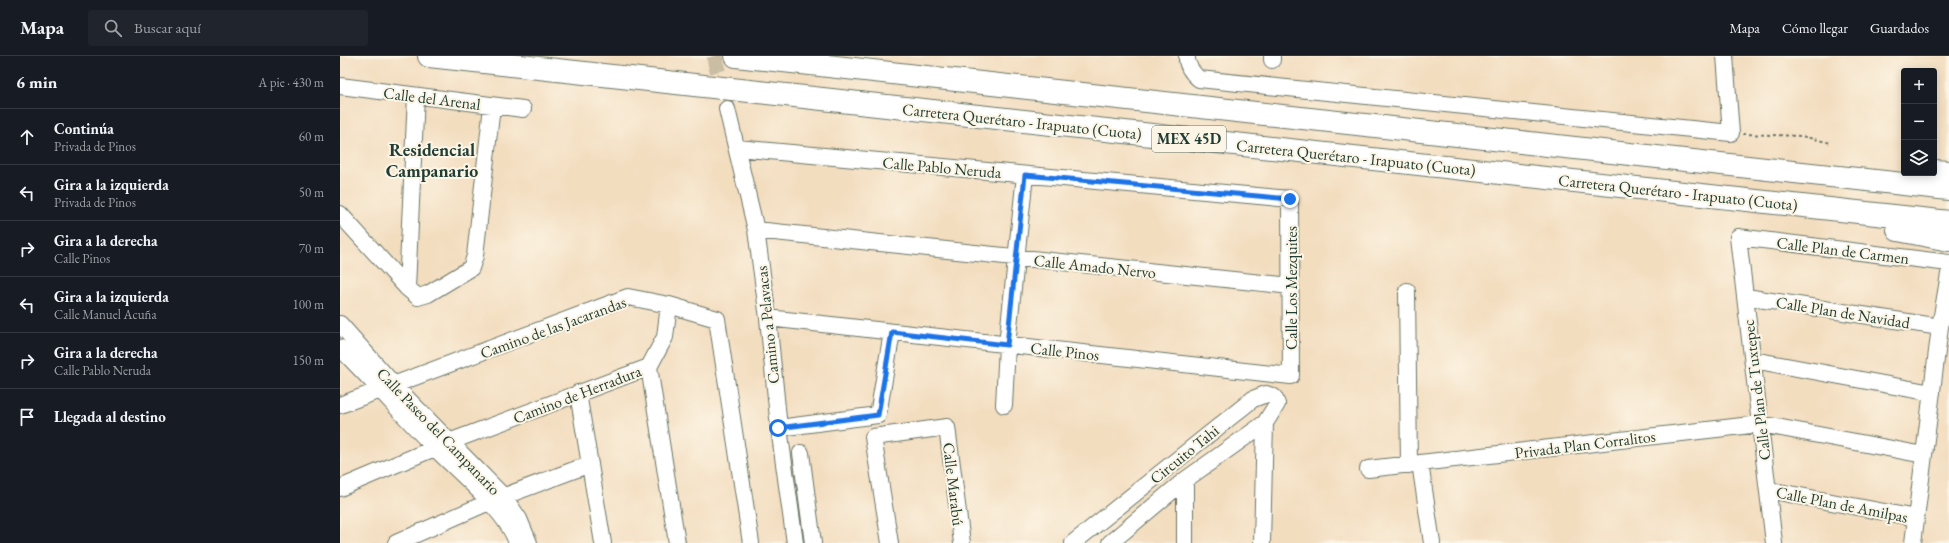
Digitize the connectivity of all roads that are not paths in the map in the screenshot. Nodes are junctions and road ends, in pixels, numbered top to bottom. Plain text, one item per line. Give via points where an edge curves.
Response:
1 (428, 56) edge
2 (736, 56) edge
3 (1724, 56) edge
4 (1187, 58) edge
5 (340, 86) edge
6 (416, 96) junction
7 (492, 106) junction
8 (523, 109) dead end
9 (727, 110) tunnel mouth
10 (737, 148) junction
11 (1759, 168) junction
12 (1901, 171) edge
13 (1937, 171) edge
14 (1949, 172) edge
15 (1025, 175) junction
16 (1949, 190) edge
17 (1290, 199) joint
18 (1757, 201) junction
19 (340, 214) edge
20 (1949, 222) edge
21 (756, 230) junction
22 (1738, 237) joint
23 (1949, 240) edge
24 (1016, 258) junction
25 (1949, 263) edge
26 (1949, 274) edge
27 (1291, 286) junction
28 (407, 288) junction
29 (1407, 291) dead end
30 (1746, 298) junction
31 (669, 305) junction
32 (768, 318) junction
33 (340, 324) edge
34 (1940, 327) junction
35 (892, 332) junction
36 (1007, 345) junction
37 (340, 348) edge
38 (1753, 360) junction
39 (649, 367) junction
40 (1291, 376) joint
41 (388, 388) junction
42 (578, 393) junction
43 (1932, 393) junction
44 (340, 405) edge
45 (1004, 405) dead end
46 (1265, 423) junction
47 (1760, 424) junction
48 (778, 428) junction
49 (449, 442) junction
50 (434, 447) junction
51 (800, 453) dead end
52 (1924, 455) junction
53 (590, 464) junction
54 (1415, 464) junction
55 (1368, 469) dead end
56 (1185, 480) junction
57 (340, 488) edge
58 (1768, 490) junction
59 (496, 500) junction
60 (1916, 518) junction
61 (1114, 541) edge
62 (396, 543) edge
63 (516, 543) edge
64 (529, 543) edge
65 (603, 543) edge
66 (677, 543) edge
67 (751, 543) edge
68 (795, 543) edge
69 (813, 543) edge
70 (890, 543) edge
71 (962, 543) edge
72 (1073, 543) edge
73 (1185, 543) edge
74 (1262, 543) edge
75 (1432, 543) edge
76 (1774, 543) edge
77 (1913, 543) edge

1 - 18 highway, Carretera Querétaro - Irapuato (Cuota) / MEX 45D
2 - 11 highway, Carretera Querétaro - Irapuato (Cuota) / MEX 45D
3 - 4 street via 1731,133 1199,79 1192,73
5 - 6 street, Calle del Arenal
6 - 7 street, Calle del Arenal
6 - 28 street
7 - 8 street, Calle del Arenal
7 - 28 street via 475,256 471,268 423,296 418,297
9 - 10 street, Camino a Pelavacas
10 - 15 street, Calle Pablo Neruda
10 - 21 street, Camino a Pelavacas
11 - 12 highway
11 - 16 highway, Carretera Querétaro - Irapuato (Cuota) / MEX 45D
13 - 14 highway
15 - 17 street, Calle Pablo Neruda
15 - 24 street
17 - 27 street, Calle Los Mezquites
18 - 20 highway, Carretera Querétaro - Irapuato (Cuota) / MEX 45D
18 - 23 highway
19 - 28 street
21 - 24 street, Calle Amado Nervo
21 - 32 street, Camino a Pelavacas
22 - 25 street, Calle Plan de Carmen
22 - 30 street, Calle Plan de Tuxtepec
24 - 27 street, Calle Amado Nervo
24 - 36 street
26 - 34 street
27 - 40 street, Calle Los Mezquites
29 - 54 street
30 - 34 street, Calle Plan de Navidad
30 - 38 street, Calle Plan de Tuxtepec
31 - 39 street via 665,337
31 - 41 street, Camino de las Jacarandas via 628,297
31 - 67 street, Camino de las Jacarandas via 717,319
32 - 35 street, Calle Pinos
32 - 48 street, Camino a Pelavacas
33 - 41 street, Calle Paseo del Campanario
34 - 43 street
35 - 36 street, Calle Pinos
35 - 48 street via 878,415
36 - 40 street, Calle Pinos
36 - 45 street
37 - 41 street, Calle Paseo del Campanario
38 - 43 street
38 - 47 street, Calle Plan de Tuxtepec
39 - 42 street, Camino de Herradura
39 - 66 street, Camino de Herradura
41 - 44 street, Camino de las Jacarandas
41 - 49 street, Calle Paseo del Campanario
41 - 50 street, Calle Paseo del Campanario
42 - 49 street, Camino de Herradura
42 - 53 street
43 - 52 street
46 - 56 street, Circuito Tahi
46 - 72 street, Circuito Tahi via 1277,404 1274,397 1266,394 1253,399
46 - 74 street
47 - 52 street, Privada Plan Corralitos
47 - 54 street, Privada Plan Corralitos
47 - 58 street, Calle Plan de Tuxtepec
48 - 68 street, Camino a Pelavacas
49 - 50 street, Camino de Herradura
49 - 59 street, Calle Paseo del Campanario
50 - 57 street, Camino de Herradura
50 - 59 street, Calle Paseo del Campanario
51 - 69 street
52 - 60 street
53 - 59 street
53 - 65 street
54 - 55 street, Privada Plan Corralitos
54 - 75 street
56 - 61 street, Circuito Tahi
56 - 73 street
58 - 60 street, Calle Plan de Amilpas
58 - 76 street, Calle Plan de Tuxtepec
59 - 62 street
59 - 63 street, Calle Paseo del Campanario
59 - 64 street, Calle Paseo del Campanario via 519,519
60 - 77 street
70 - 71 street, Calle Marabú via 873,436 947,427

